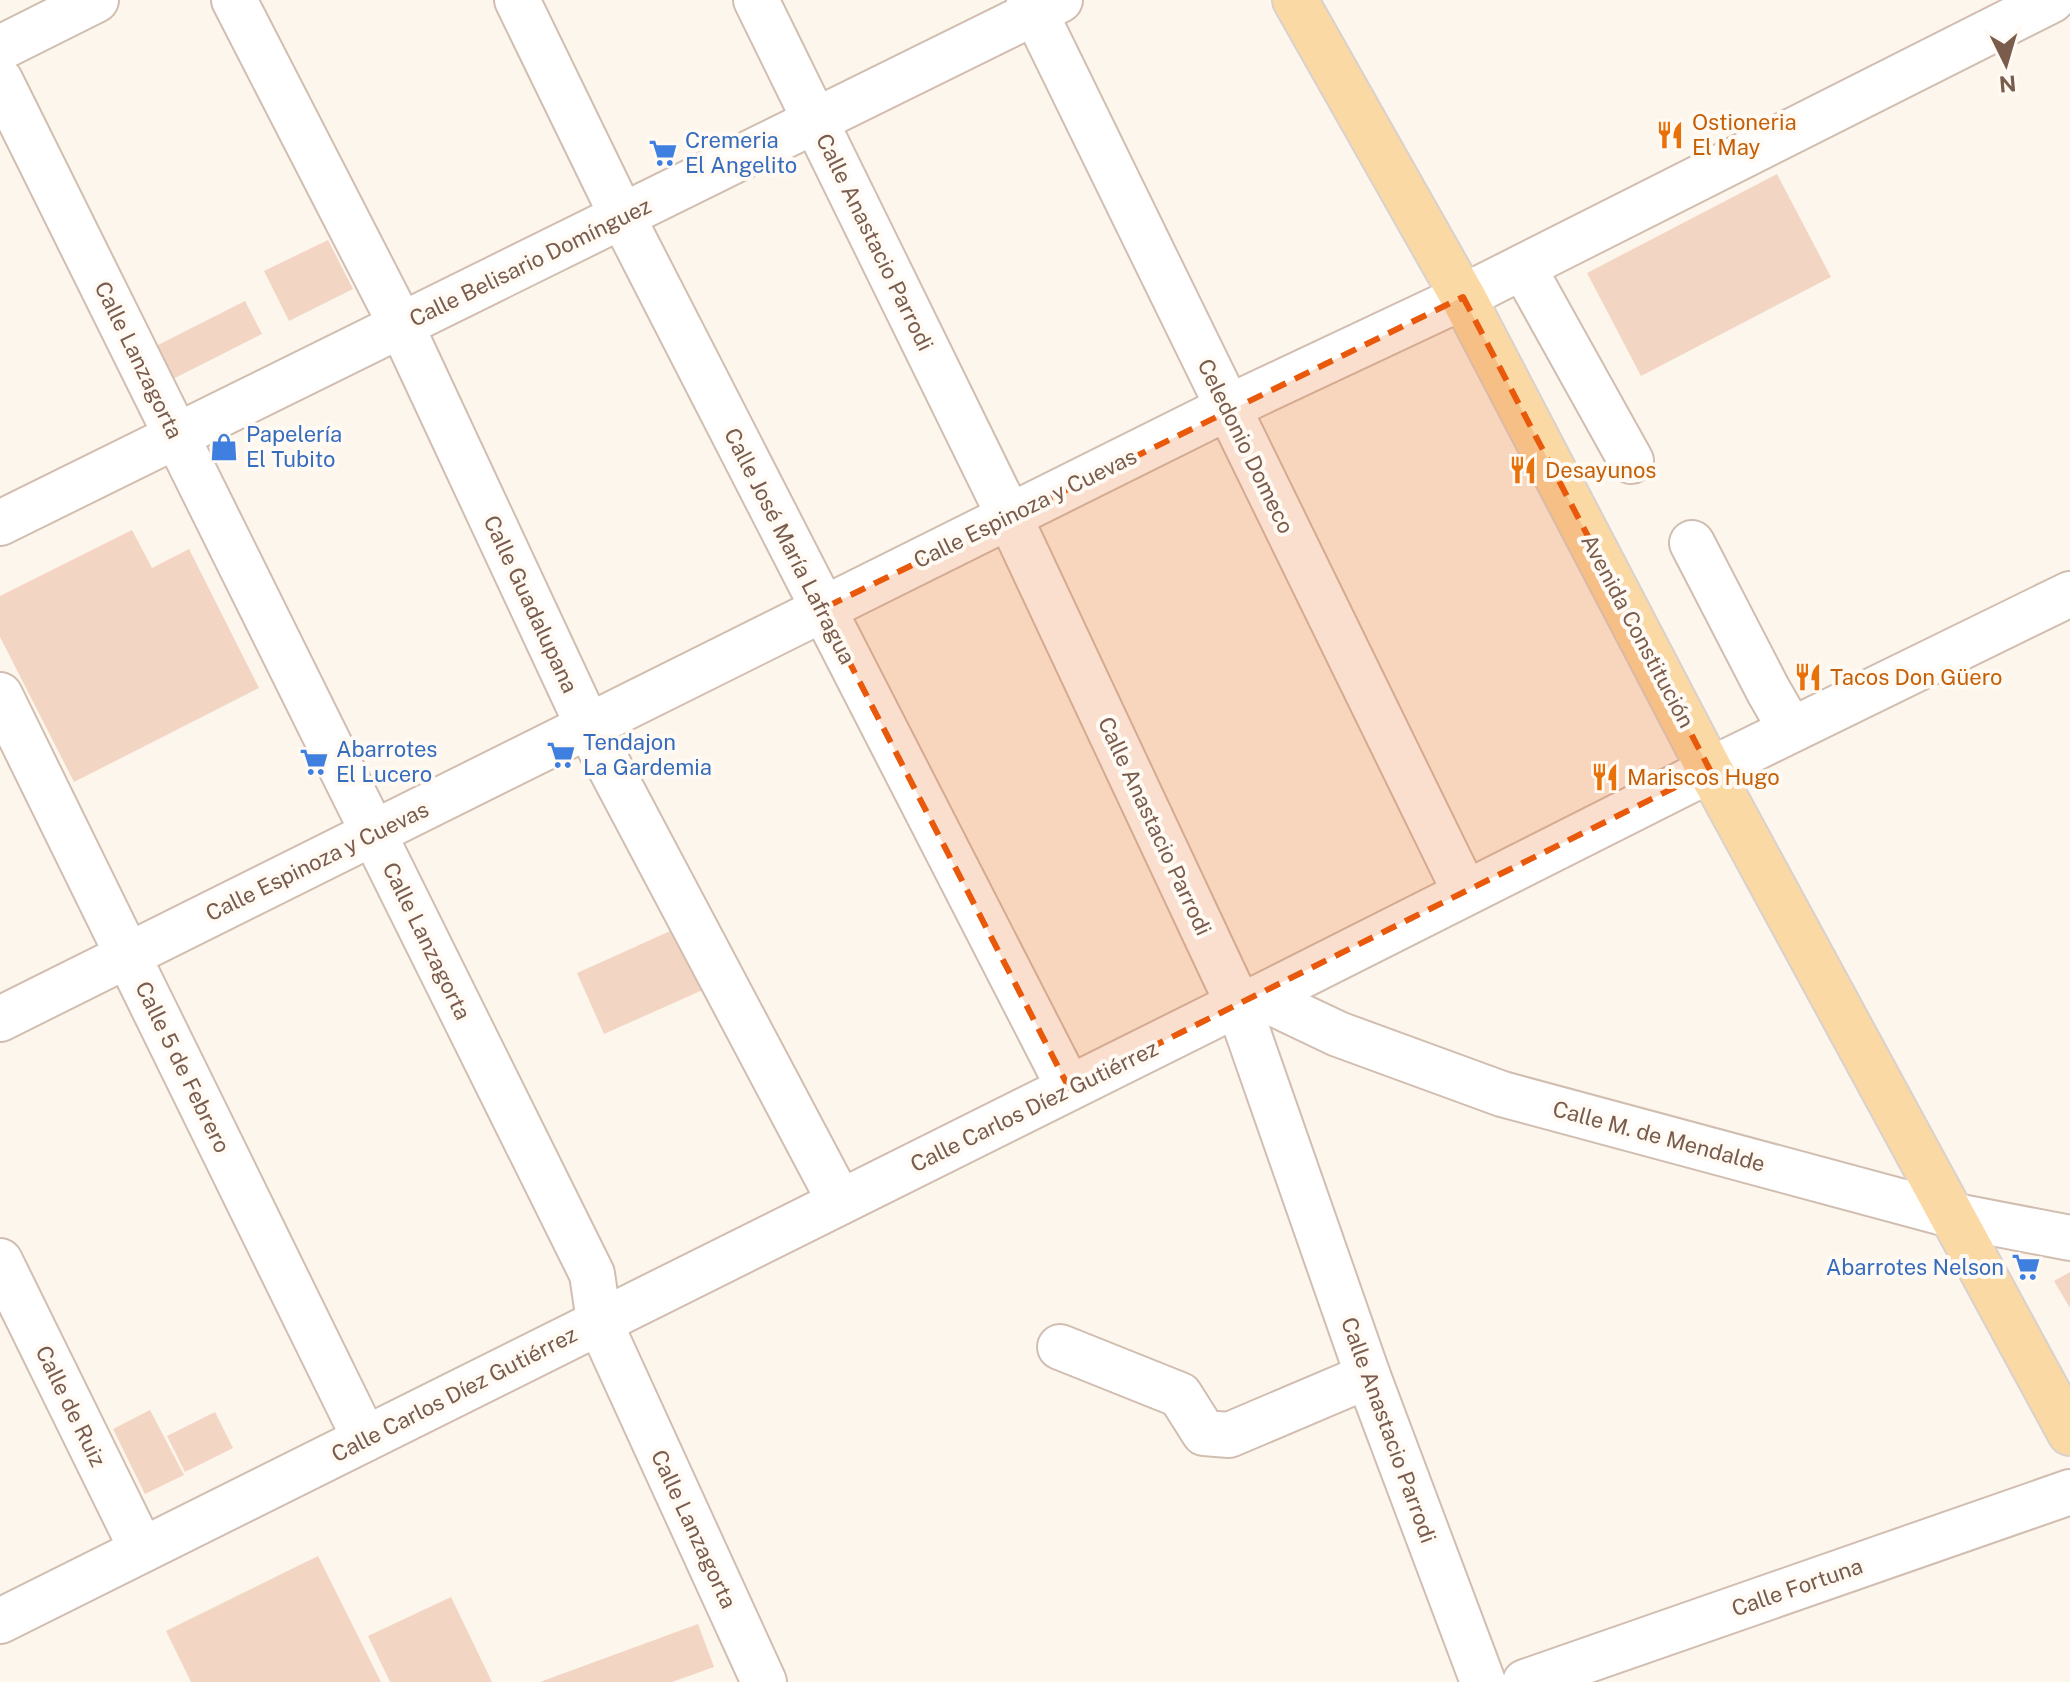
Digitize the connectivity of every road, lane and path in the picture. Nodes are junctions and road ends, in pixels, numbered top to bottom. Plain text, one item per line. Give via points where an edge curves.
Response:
1 (96, 0) edge
2 (234, 0) edge
3 (517, 0) edge
4 (756, 0) edge
5 (1295, 0) edge
6 (2052, 0) edge
7 (1041, 4) edge
8 (0, 48) edge
9 (0, 80) edge
10 (815, 121) junction
11 (622, 216) junction
12 (1523, 267) junction
13 (1463, 297) junction
14 (401, 325) junction
15 (1227, 408) junction
16 (176, 436) junction
17 (1631, 461) dead end
18 (1009, 516) junction
19 (0, 523) edge
20 (1692, 543) dead end
21 (2070, 594) edge
22 (822, 609) junction
23 (0, 695) edge
24 (588, 726) junction
25 (1791, 730) junction
26 (1710, 770) junction
27 (373, 833) junction
28 (1465, 892) junction
29 (127, 955) junction
30 (1249, 1000) junction
31 (0, 1019) edge
32 (1069, 1088) junction
33 (840, 1202) junction
34 (1951, 1215) junction
35 (2070, 1238) edge
36 (0, 1261) edge
37 (599, 1321) junction
38 (1060, 1347) dead end
39 (1368, 1376) junction
40 (2070, 1433) edge
41 (365, 1439) junction
42 (2070, 1492) edge
43 (142, 1550) junction
44 (0, 1621) edge
45 (764, 1682) edge
46 (1483, 1682) edge
47 (1525, 1682) edge

1 - 8 street
2 - 14 street, Calle Guadalupana
3 - 11 street, Calle José María Lafragua
4 - 10 street, Calle Anastacio Parrodi
5 - 13 main road, Avenida Constitución
6 - 12 street, Calle Espinoza y Cuevas
7 - 10 street, Calle Belisario Domínguez
7 - 15 street, Celedonio Domeco
9 - 16 street, Calle Lanzagorta
10 - 11 street, Calle Belisario Domínguez
10 - 18 street, Calle Anastacio Parrodi
11 - 14 street, Calle Belisario Domínguez
11 - 22 street, Calle José María Lafragua
12 - 13 street, Calle Espinoza y Cuevas
12 - 17 street
13 - 15 street, Calle Espinoza y Cuevas
13 - 26 main road, Avenida Constitución
14 - 16 street, Calle Belisario Domínguez
14 - 24 street, Calle Guadalupana
15 - 18 street, Calle Espinoza y Cuevas
15 - 28 street, Celedonio Domeco
16 - 19 street, Calle Belisario Domínguez
16 - 27 street, Calle Lanzagorta
18 - 22 street, Calle Espinoza y Cuevas
18 - 30 street, Calle Anastacio Parrodi
20 - 25 street
21 - 25 street, Calle Carlos Díez Gutiérrez
22 - 24 street, Calle Espinoza y Cuevas
22 - 32 street, Calle José María Lafragua
23 - 29 street, Calle 5 de Febrero
24 - 27 street, Calle Espinoza y Cuevas
24 - 33 street, Calle Guadalupana
25 - 26 street, Calle Carlos Díez Gutiérrez
26 - 28 street, Calle Carlos Díez Gutiérrez
26 - 34 main road, Avenida Constitución
27 - 29 street, Calle Espinoza y Cuevas
27 - 37 street, Calle Lanzagorta via 592,1274
28 - 30 street, Calle Carlos Díez Gutiérrez
29 - 31 street, Calle Espinoza y Cuevas
29 - 41 street, Calle 5 de Febrero
30 - 32 street, Calle Carlos Díez Gutiérrez
30 - 34 street, Calle M. de Mendalde via 1502,1094
30 - 39 street, Calle Anastacio Parrodi
32 - 33 street, Calle Carlos Díez Gutiérrez
33 - 37 street, Calle Carlos Díez Gutiérrez
34 - 35 street, Calle M. de Mendalde
34 - 40 main road, Avenida Constitución
36 - 43 street, Calle de Ruiz
37 - 41 street, Calle Carlos Díez Gutiérrez
37 - 45 street, Calle Lanzagorta
38 - 39 street via 1180,1395 1204,1433 1229,1435
39 - 46 street, Calle Anastacio Parrodi
41 - 43 street, Calle Carlos Díez Gutiérrez
42 - 47 street, Calle Fortuna
43 - 44 street, Calle Carlos Díez Gutiérrez

